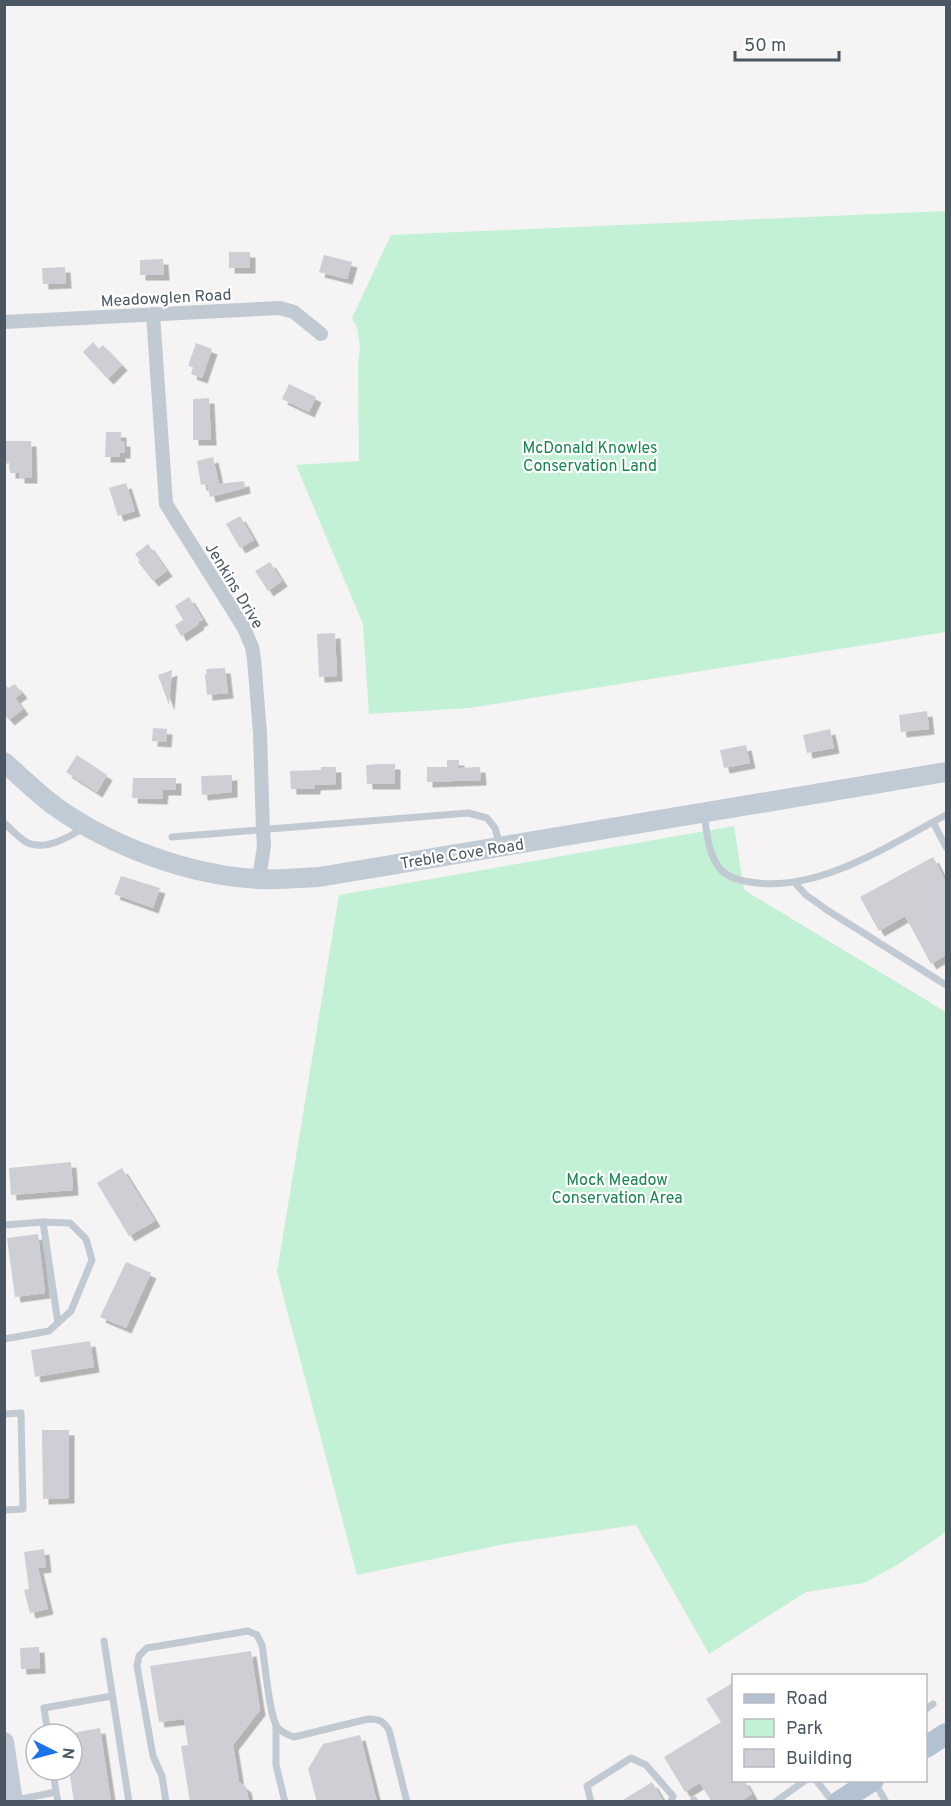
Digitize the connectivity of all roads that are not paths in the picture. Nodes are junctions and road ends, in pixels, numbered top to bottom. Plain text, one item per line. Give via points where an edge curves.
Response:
1 (153, 314) junction
2 (4, 322) edge
3 (321, 334) dead end
4 (4, 762) edge
5 (946, 772) edge
6 (704, 814) junction
7 (946, 816) edge
8 (933, 822) junction
9 (4, 823) edge
10 (86, 825) junction
11 (263, 831) junction
12 (172, 837) dead end
13 (500, 847) junction
14 (946, 847) edge
15 (259, 879) junction
16 (795, 883) junction
17 (946, 985) edge
18 (43, 1221) junction
19 (4, 1226) edge
20 (58, 1323) junction
21 (4, 1339) edge
22 (4, 1414) edge
23 (4, 1510) edge
24 (104, 1641) dead end
25 (112, 1696) junction
26 (933, 1704) dead end
27 (927, 1708) edge
28 (46, 1722) edge
29 (276, 1726) junction
30 (946, 1734) edge
31 (4, 1742) edge
32 (927, 1746) edge
33 (55, 1782) edge
34 (803, 1782) edge
35 (818, 1782) edge
36 (870, 1782) edge
37 (874, 1782) edge
38 (56, 1792) junction
39 (13, 1801) edge
40 (58, 1802) edge
41 (129, 1802) edge
42 (166, 1802) edge
43 (285, 1802) edge
44 (406, 1802) edge
45 (591, 1802) edge
46 (671, 1802) edge
47 (775, 1802) edge
48 (833, 1802) edge
49 (839, 1802) edge
50 (886, 1802) edge

1 - 2 street, Meadowglen Road
1 - 3 street, Meadowglen Road via 286,309
1 - 11 street, Jenkins Drive via 166,504 252,647
4 - 10 main road, Treble Cove Road via 57,807
5 - 6 main road, Treble Cove Road
6 - 13 main road, Treble Cove Road
6 - 16 lane via 712,857 723,872 735,880 759,884
7 - 8 lane
8 - 14 lane
8 - 16 lane via 843,868
9 - 10 lane via 28,844 53,843
10 - 15 main road, Treble Cove Road via 153,857 196,871
11 - 12 lane
11 - 13 lane via 468,813 488,818
11 - 15 street, Jenkins Drive
13 - 15 main road, Treble Cove Road via 319,877
16 - 17 lane via 827,910
18 - 19 lane
18 - 20 lane
18 - 20 lane via 70,1223 86,1239 92,1260 71,1311
20 - 21 lane via 50,1331
22 - 23 lane via 21,1413 23,1509
24 - 25 lane
25 - 28 lane via 44,1708
25 - 41 lane
26 - 27 lane
29 - 42 lane via 257,1635 248,1631 147,1648 139,1656 137,1666 153,1756 162,1776
29 - 43 lane via 276,1765
29 - 44 lane via 294,1737 368,1719 385,1723
30 - 32 main road
31 - 39 main road
33 - 38 lane
34 - 47 lane
35 - 48 lane
36 - 49 main road
37 - 50 lane
38 - 39 lane
38 - 40 lane
45 - 46 lane via 587,1786 631,1758 646,1765 673,1796

